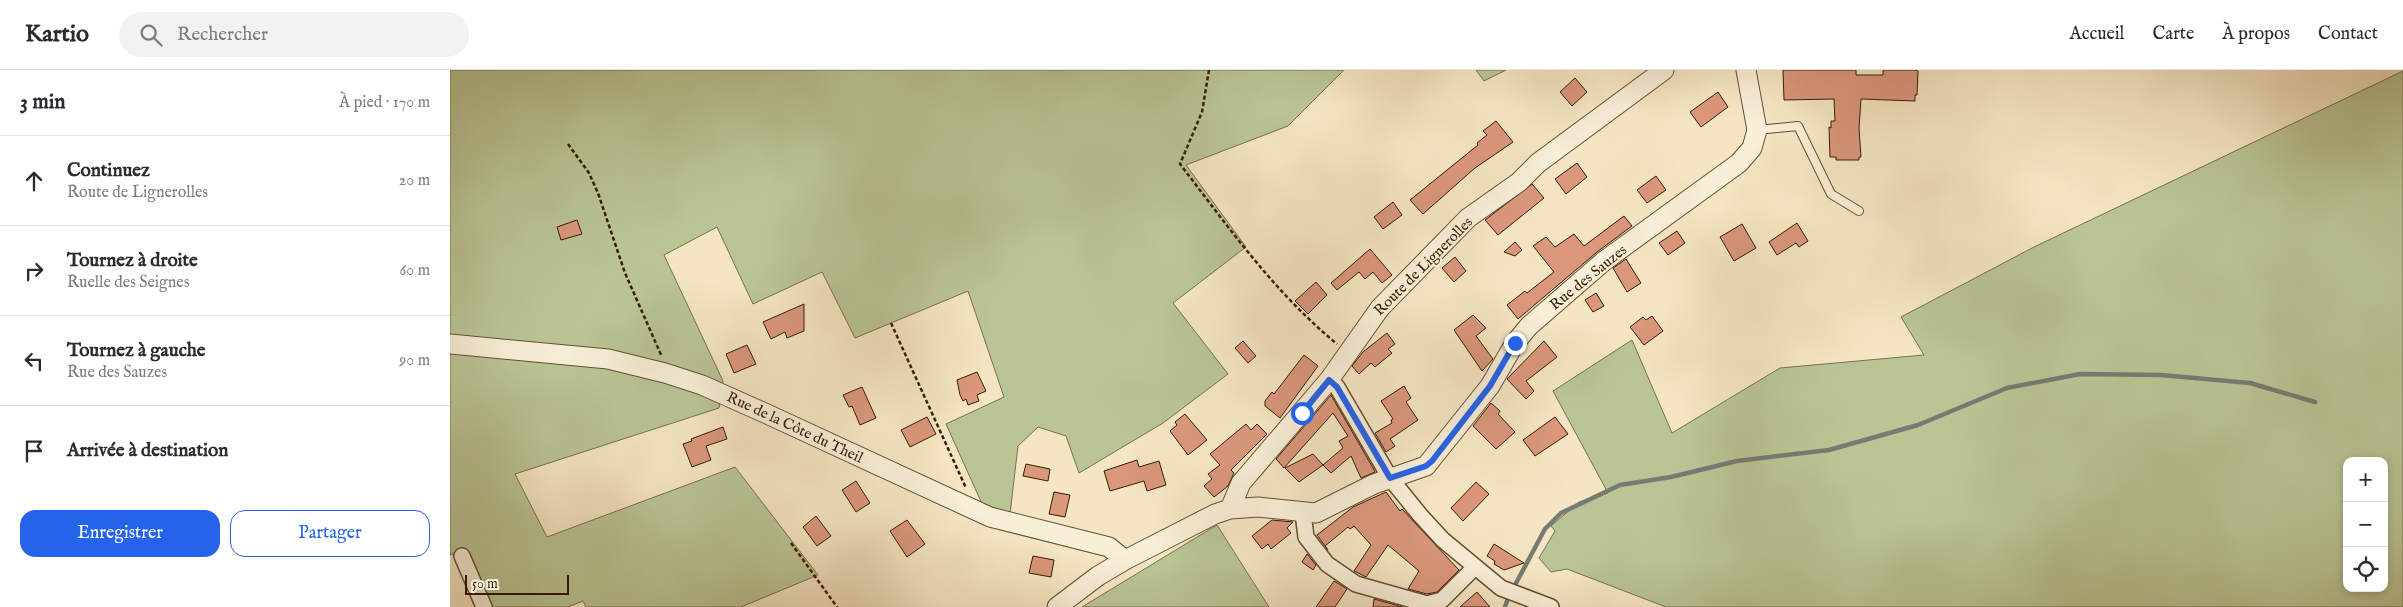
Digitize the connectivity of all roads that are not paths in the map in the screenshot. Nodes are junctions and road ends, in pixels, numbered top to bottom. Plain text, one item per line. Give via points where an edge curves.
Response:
1 (1664, 70) edge
2 (1746, 70) edge
3 (1757, 130) junction
4 (1859, 211) dead end
5 (450, 344) edge
6 (1329, 380) junction
7 (1390, 478) junction
8 (1230, 509) junction
9 (1303, 513) junction
10 (462, 556) dead end
11 (1125, 560) junction
12 (1475, 567) junction
13 (484, 607) edge
14 (1058, 607) edge
15 (1551, 607) edge

1 - 6 street, Route de Lignerolles via 1468,218 1380,308
2 - 3 street
3 - 4 lane via 1798,126 1831,194
3 - 7 street, Rue des Sauzes via 1752,148 1739,163 1604,261 1529,326 1490,386 1432,461
5 - 11 street, Rue de la Côte du Theil via 608,360 665,373 702,385 990,516 1109,547
6 - 7 street via 1337,387
6 - 8 street, Route de Lignerolles via 1242,483
7 - 9 street, Rue des Sauzes via 1316,513
7 - 12 street via 1443,540
8 - 9 street via 1280,508
8 - 11 street
9 - 12 street via 1306,537 1327,564 1356,584 1426,604 1442,600
10 - 13 street
11 - 14 street
12 - 15 street via 1501,588

